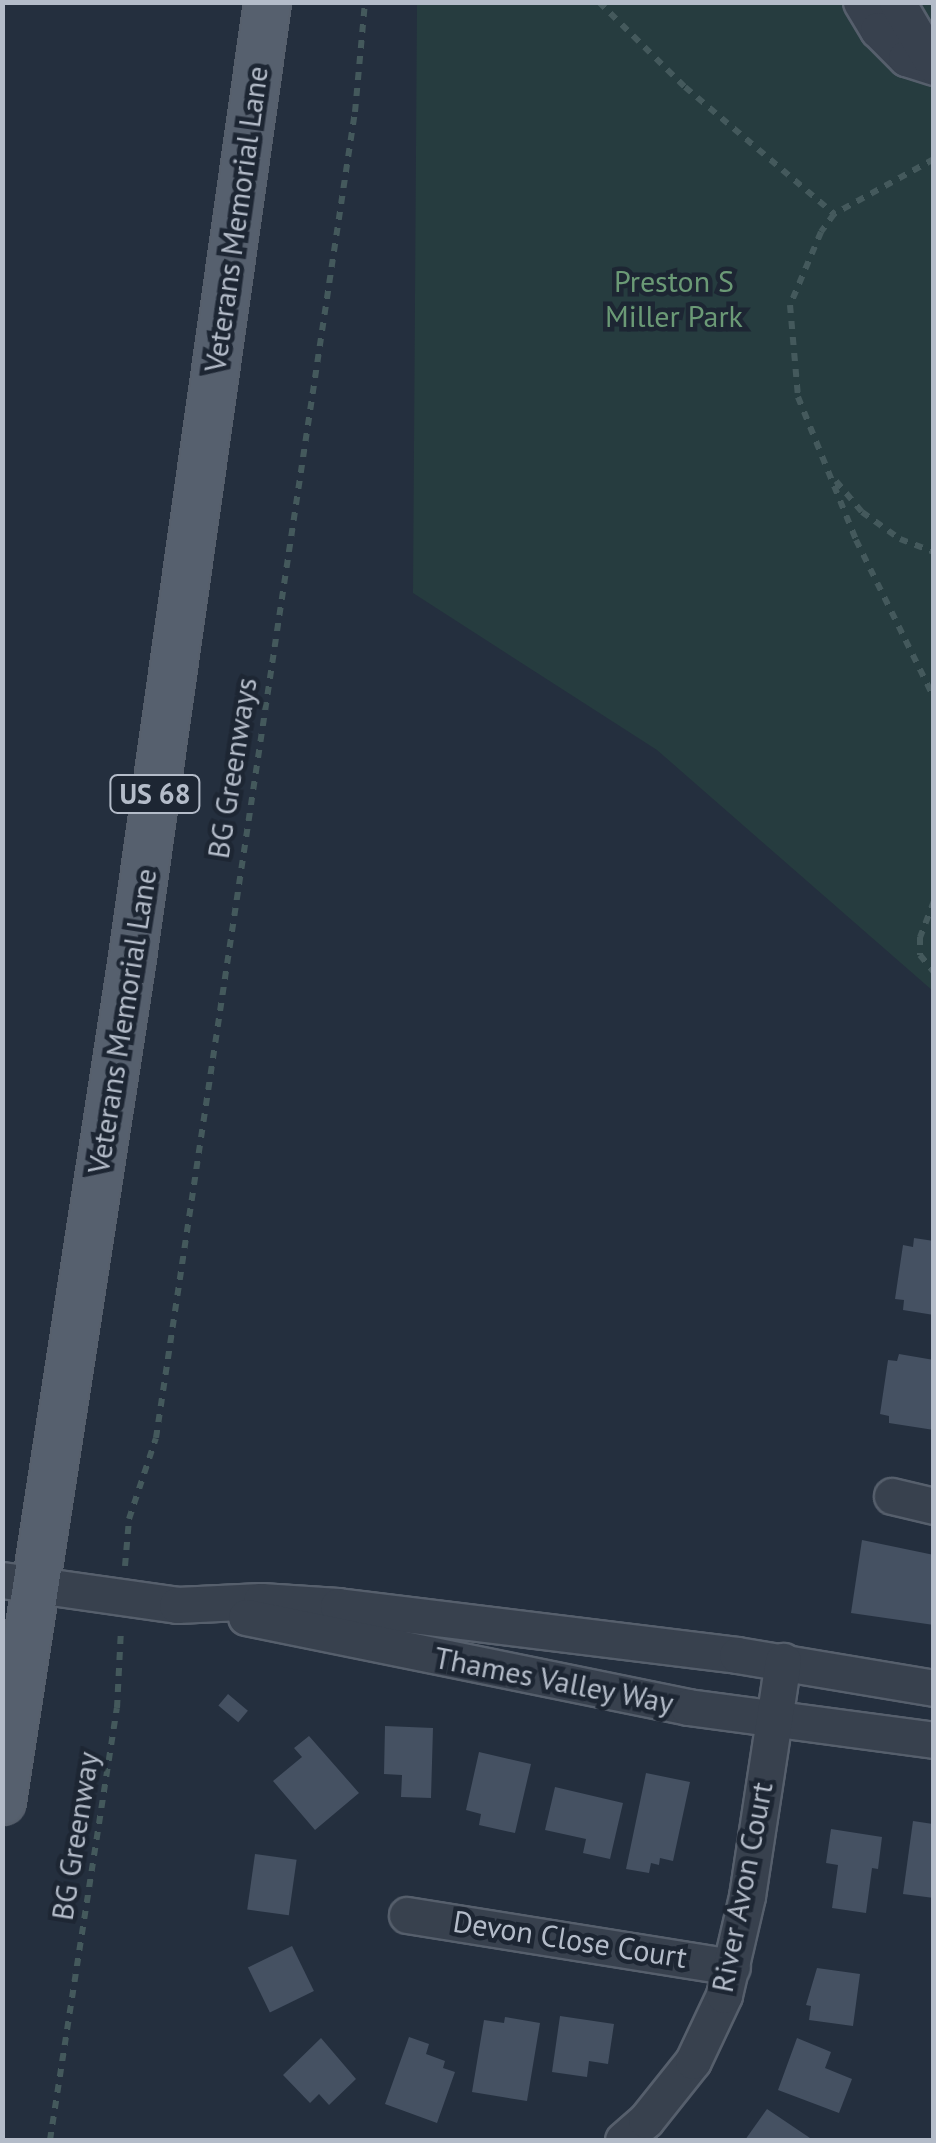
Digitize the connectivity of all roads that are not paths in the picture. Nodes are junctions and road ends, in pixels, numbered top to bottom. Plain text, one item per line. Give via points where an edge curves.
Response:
1 (266, 2) edge
2 (861, 2) edge
3 (897, 2) edge
4 (934, 66) edge
5 (892, 1496) dead end
6 (934, 1506) edge
7 (19, 1582) edge
8 (176, 1605) junction
9 (783, 1661) junction
10 (934, 1688) edge
11 (771, 1720) junction
12 (934, 1740) edge
13 (2, 1801) edge
14 (407, 1915) dead end
15 (732, 1966) junction
16 (623, 2140) edge

1 - 7 main road, Veterans Memorial Lane / US 68 via 132,957
2 - 4 street via 906,58
3 - 4 street
5 - 6 street
7 - 8 street, Thames Valley Way
7 - 13 main road, Veterans Memorial Lane / US 68
8 - 9 street, Thames Valley Way via 309,1603
8 - 11 street, Thames Valley Way
9 - 10 street, Thames Valley Way
9 - 11 street, River Avon Court
11 - 12 street, Thames Valley Way
11 - 15 street, River Avon Court
14 - 15 street, Devon Close Court
15 - 16 street, River Avon Court via 693,2061

